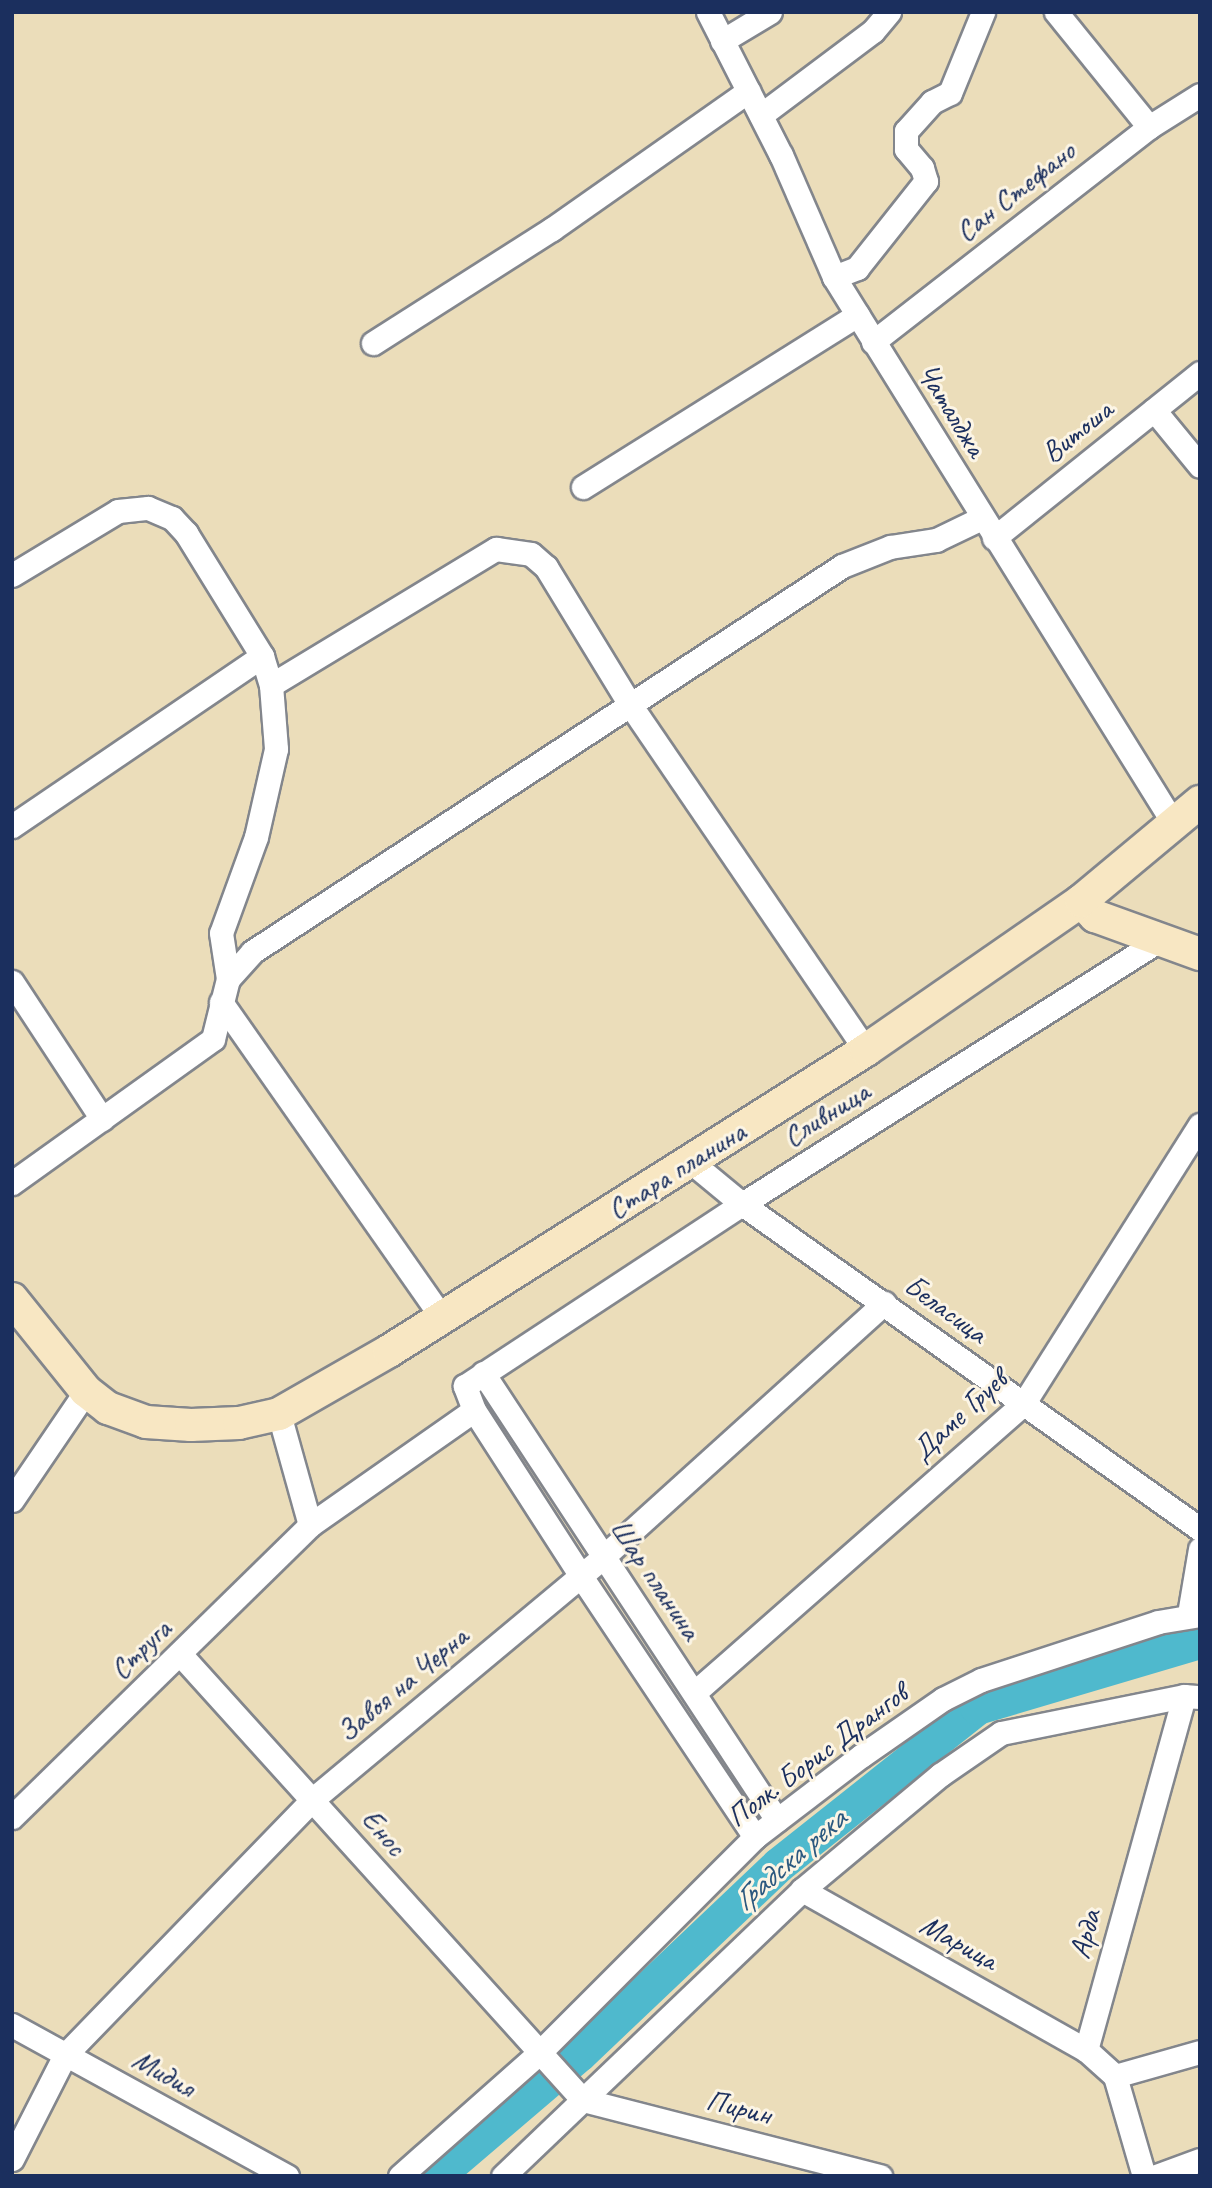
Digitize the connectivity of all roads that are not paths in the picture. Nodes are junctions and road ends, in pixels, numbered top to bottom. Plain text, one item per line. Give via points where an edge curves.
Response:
1 (708, 12) edge
2 (770, 12) edge
3 (890, 12) edge
4 (983, 12) edge
5 (1056, 12) edge
6 (722, 41) junction
7 (748, 91) junction
8 (1200, 95) edge
9 (761, 116) junction
10 (1149, 127) junction
11 (834, 277) junction
12 (857, 315) junction
13 (873, 342) junction
14 (373, 343) dead end
15 (1200, 373) edge
16 (1154, 410) junction
17 (1200, 466) edge
18 (583, 487) dead end
19 (982, 518) junction
20 (994, 538) junction
21 (12, 575) edge
22 (262, 656) junction
23 (271, 685) junction
24 (629, 703) junction
25 (1200, 802) edge
26 (1174, 824) junction
27 (12, 826) edge
28 (1081, 901) junction
29 (1157, 942) junction
30 (1200, 954) edge
31 (228, 979) junction
32 (12, 982) edge
33 (220, 1002) junction
34 (866, 1050) junction
35 (102, 1119) junction
36 (1200, 1125) edge
37 (691, 1162) junction
38 (12, 1183) edge
39 (742, 1203) junction
40 (12, 1299) edge
41 (884, 1303) junction
42 (441, 1315) junction
43 (483, 1373) junction
44 (97, 1399) junction
45 (469, 1401) junction
46 (1024, 1403) junction
47 (279, 1414) junction
48 (12, 1500) edge
49 (310, 1525) junction
50 (1200, 1529) edge
51 (1200, 1549) edge
52 (604, 1557) junction
53 (581, 1576) junction
54 (1194, 1614) edge
55 (180, 1654) junction
56 (694, 1693) junction
57 (1192, 1697) edge
58 (313, 1799) junction
59 (12, 1817) edge
60 (777, 1820) junction
61 (755, 1837) junction
62 (802, 1890) junction
63 (12, 2025) edge
64 (1086, 2050) junction
65 (1200, 2052) edge
66 (538, 2054) junction
67 (65, 2055) junction
68 (1115, 2076) junction
69 (583, 2100) junction
70 (12, 2160) edge
71 (1200, 2160) edge
72 (286, 2176) edge
73 (400, 2176) edge
74 (503, 2176) edge
75 (880, 2176) edge
76 (1144, 2176) edge
77 (1156, 2176) edge

1 - 6 street, Чаталджа
2 - 6 street
3 - 9 street via 873,31
4 - 11 street via 950,93 932,102 906,131 906,149 922,167 926,181 856,268
5 - 10 street
6 - 7 street, Чаталджа
7 - 9 street, Чаталджа
7 - 14 street via 552,229
8 - 10 street, Сан Стефано
9 - 11 street, Чаталджа
10 - 13 street, Сан Стефано
11 - 12 street, Чаталджа
12 - 13 street, Чаталджа
12 - 18 street
13 - 19 street, Чаталджа
15 - 16 street, Витоша
16 - 17 street
16 - 20 street, Витоша
19 - 20 street, Чаталджа
19 - 24 street via 936,540 890,547 842,566
20 - 26 street, Чаталджа
21 - 22 street via 118,511 148,508 172,518 186,533
22 - 23 street
22 - 27 street
23 - 24 street via 487,554 514,549 531,554 546,567
23 - 31 street via 276,749 256,837 221,933
24 - 31 street via 252,952
24 - 34 street
25 - 26 street, Стара планина
26 - 28 street, Стара планина
28 - 29 street via 1095,916
28 - 34 street, Стара планина
29 - 30 street
29 - 39 street, Сливница
31 - 33 street
32 - 35 street
33 - 35 street via 213,1039
33 - 42 street
34 - 37 street, Стара планина
35 - 38 street
36 - 46 street, Даме Груев
37 - 39 street, Беласица
37 - 42 street, Стара планина
39 - 41 street, Беласица
39 - 43 street, Сливница
40 - 44 street
41 - 46 street, Беласица
41 - 52 street, Завоя на Черна
42 - 47 street, Стара планина
43 - 45 street, Сливница
43 - 52 street, Шар планина
44 - 47 street, Стара планина via 146,1422 239,1423
44 - 48 street
45 - 49 street, Струга
45 - 53 street, Шар планина
46 - 50 street, Беласица
46 - 56 street, Даме Груев
47 - 49 street
49 - 55 street, Струга
51 - 54 street
52 - 53 street, Завоя на Черна
52 - 56 street, Шар планина
53 - 58 street, Завоя на Черна
53 - 61 street, Шар планина
54 - 60 street, Полк. Борис Дрангов via 981,1680 943,1699
55 - 58 street, Енос
55 - 59 street, Струга
56 - 60 street, Шар планина
57 - 62 street via 1001,1733 940,1775
57 - 64 street, Арда
58 - 66 street, Енос
58 - 67 street, Завоя на Черна
60 - 61 street, Полк. Борис Дрангов
61 - 66 street, Полк. Борис Дрангов
62 - 64 street, Марица
62 - 69 street
63 - 67 street, Мидия
64 - 68 street
65 - 68 street
66 - 69 street
66 - 73 street, Полк. Борис Дрангов
67 - 70 street, Завоя на Черна
67 - 72 street, Мидия
68 - 76 street
69 - 74 street
69 - 75 street, Пирин
71 - 77 street

